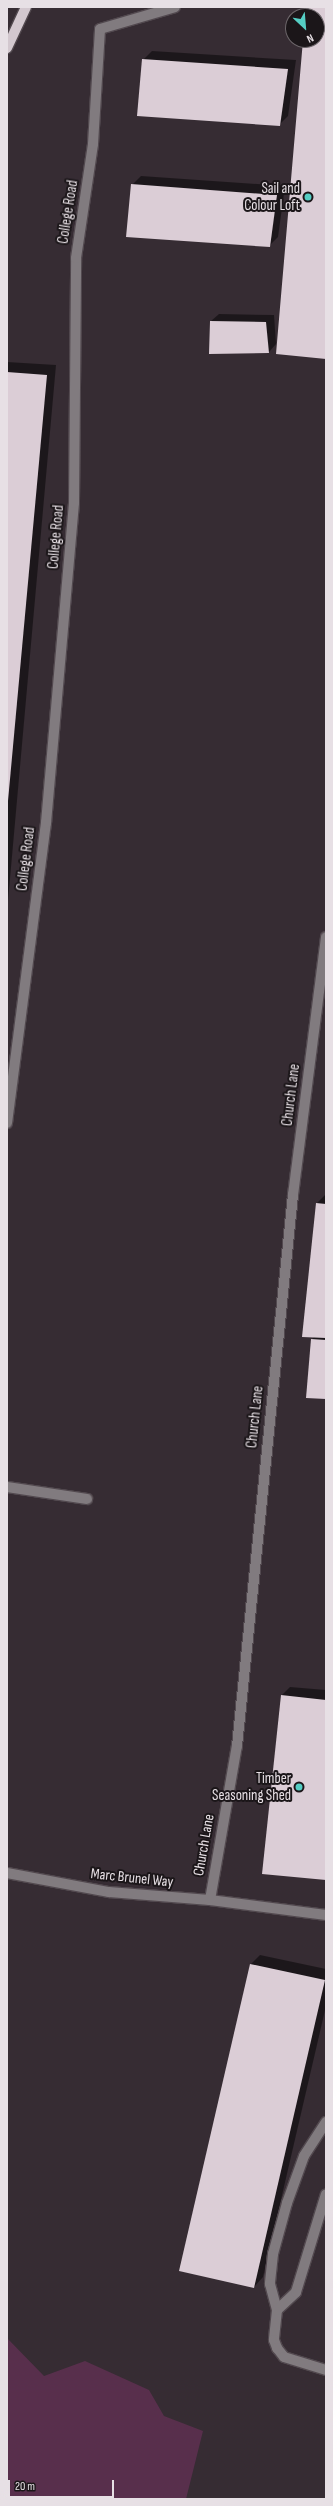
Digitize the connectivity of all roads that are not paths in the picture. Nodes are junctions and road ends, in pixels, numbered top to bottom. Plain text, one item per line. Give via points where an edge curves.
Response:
1 (26, 7) edge
2 (175, 7) edge
3 (7, 48) edge
4 (326, 936) edge
5 (7, 1123) edge
6 (7, 1487) edge
7 (87, 1499) dead end
8 (7, 1874) edge
9 (210, 1900) junction
10 (326, 1915) edge
11 (326, 2122) edge
12 (326, 2194) edge
13 (277, 2310) junction
14 (326, 2370) edge

1 - 3 main road
2 - 5 lane, College Road via 100,29 93,144 76,258 74,503 46,823
4 - 9 lane, Church Lane via 293,1195 237,1746
6 - 7 lane
8 - 9 lane, Marc Brunel Way via 109,1892
9 - 10 lane, Marc Brunel Way
11 - 13 lane via 304,2156 278,2235 270,2284
12 - 13 lane via 296,2292
13 - 14 lane via 274,2340 284,2357

